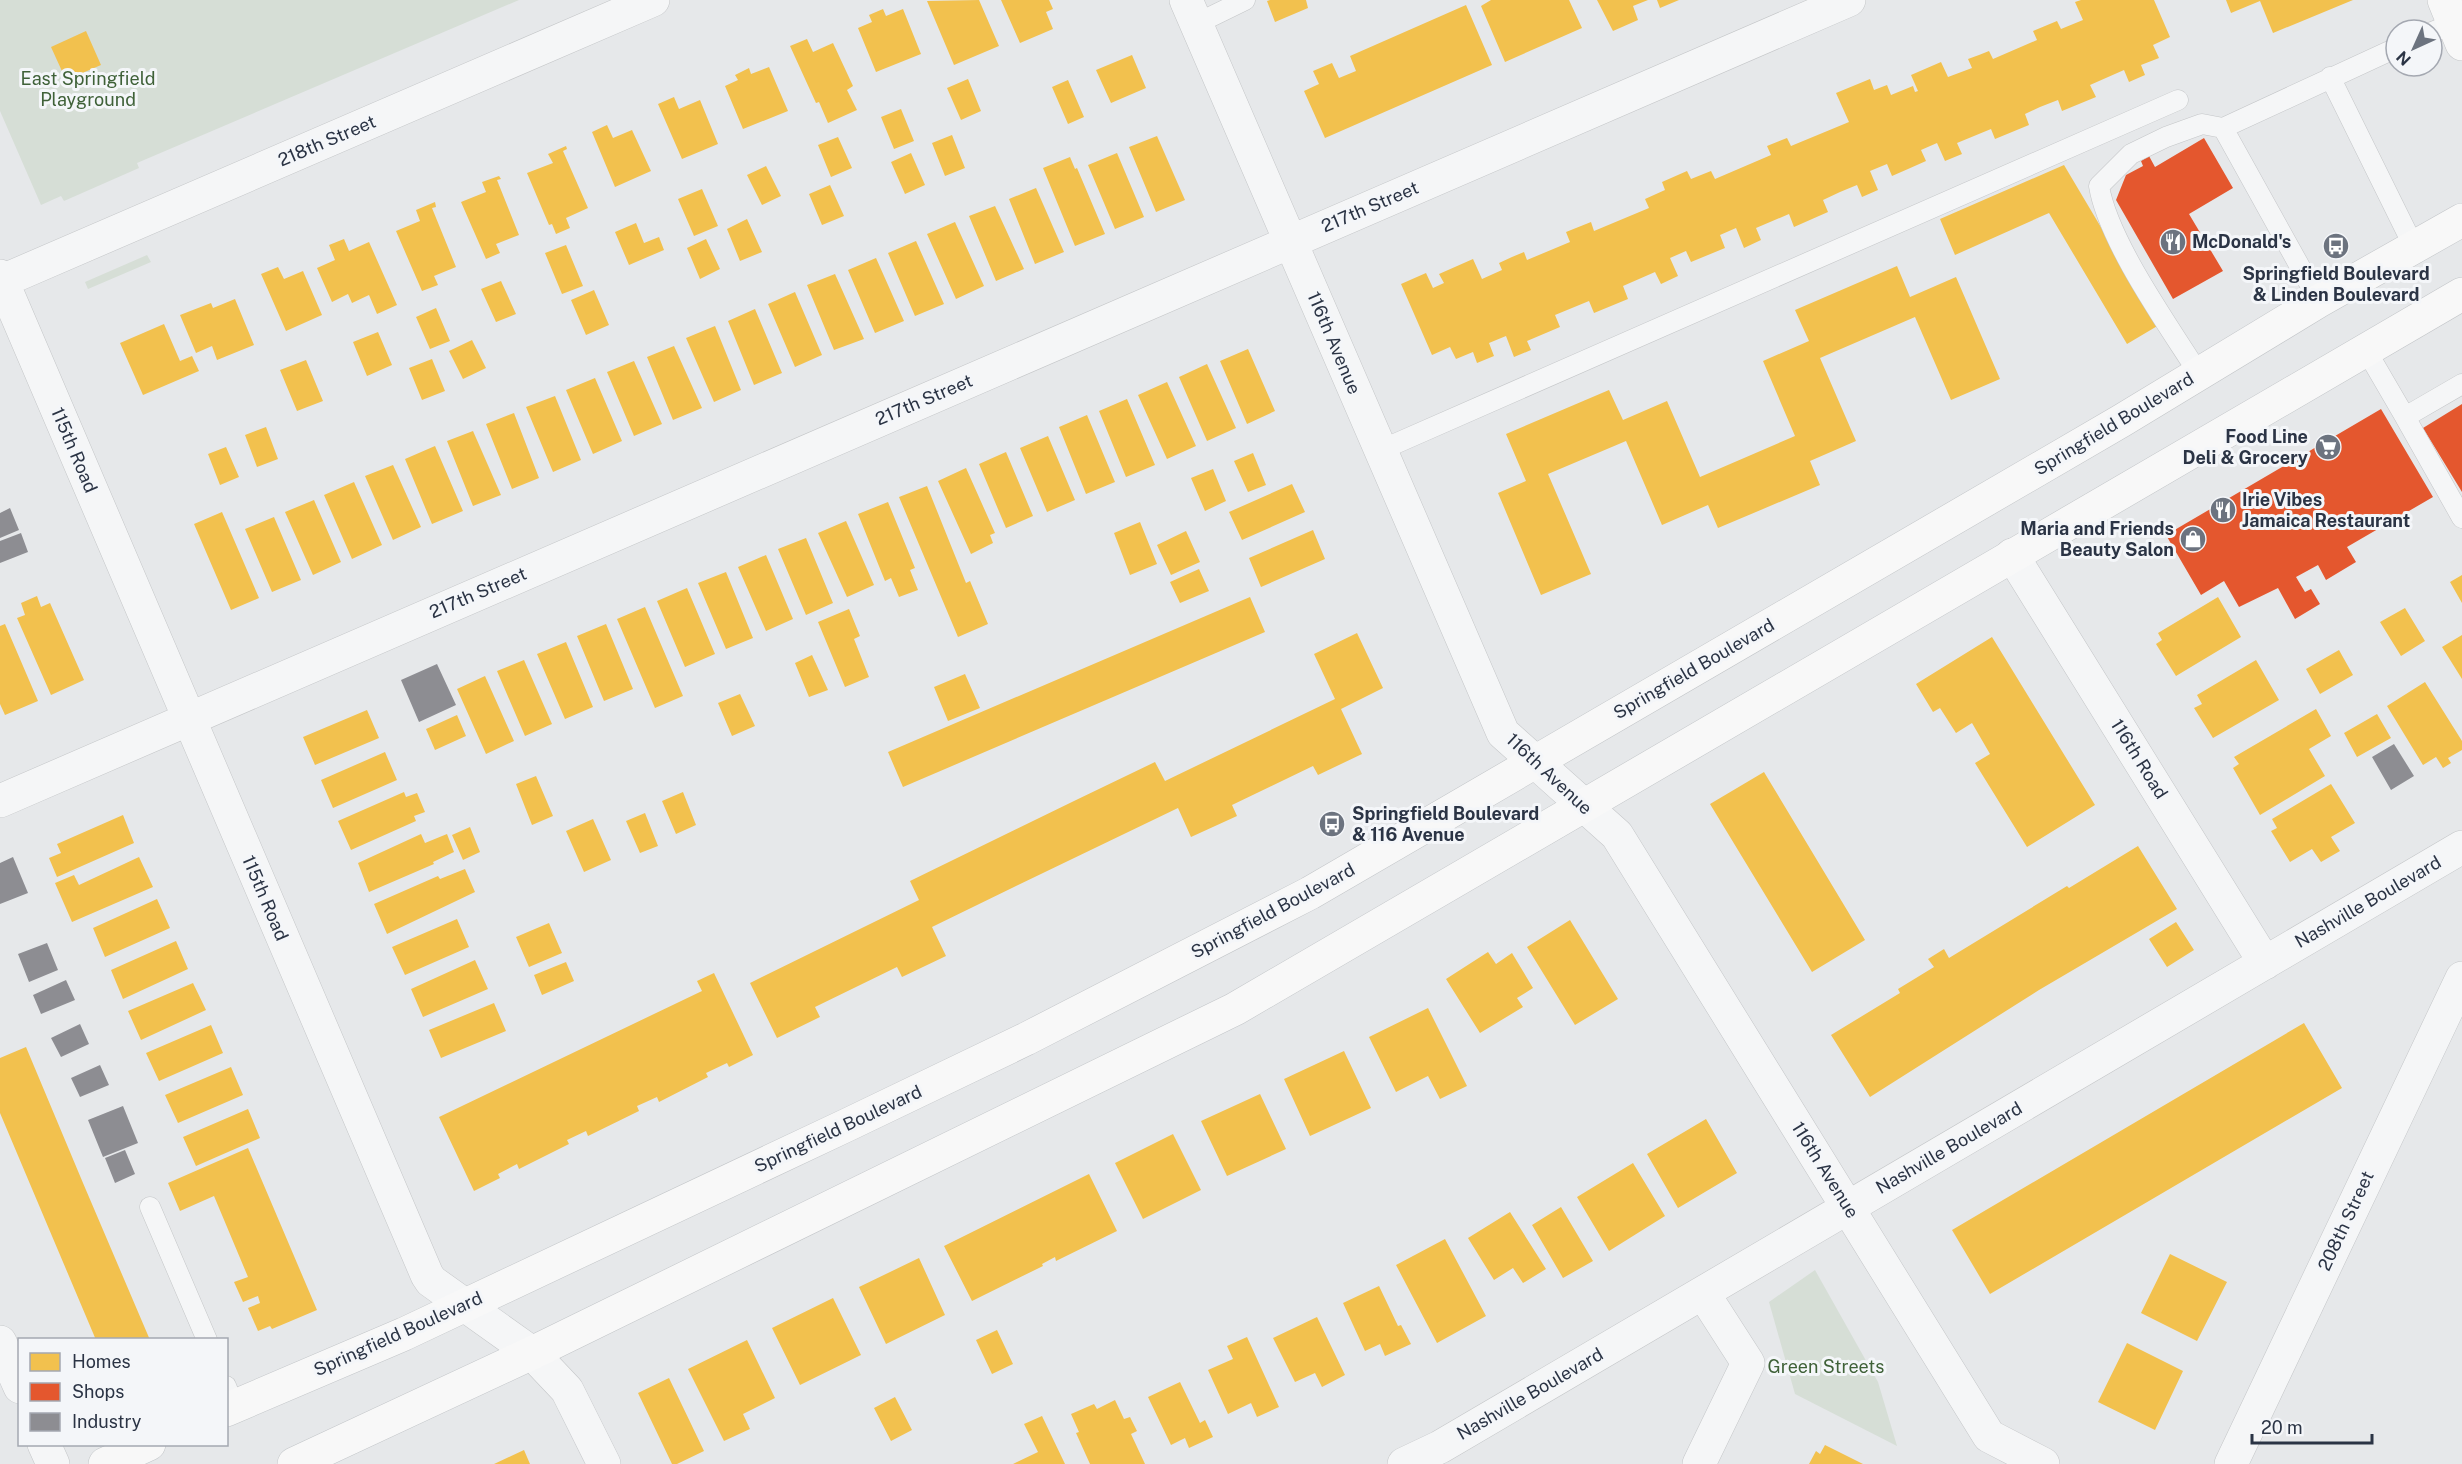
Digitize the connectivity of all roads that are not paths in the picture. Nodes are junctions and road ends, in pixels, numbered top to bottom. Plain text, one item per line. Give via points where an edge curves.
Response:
1 (654, 0) edge
2 (1245, 0) edge
3 (1849, 0) edge
4 (1191, 12) edge
5 (2384, 53) edge
6 (2330, 76) junction
7 (2178, 100) dead end
8 (2223, 128) junction
9 (2462, 220) edge
10 (1291, 241) junction
11 (2414, 247) junction
12 (1, 280) edge
13 (2462, 294) edge
14 (2319, 301) junction
15 (2366, 350) junction
16 (2199, 374) junction
17 (2462, 384) edge
18 (2405, 417) junction
19 (1381, 450) junction
20 (2462, 518) edge
21 (2012, 555) junction
22 (188, 719) junction
23 (1534, 763) junction
24 (0, 801) edge
25 (1583, 806) junction
26 (2462, 847) edge
27 (2265, 963) junction
28 (2462, 978) edge
29 (150, 1207) dead end
30 (1848, 1208) junction
31 (1703, 1293) junction
32 (466, 1304) junction
33 (206, 1338) edge
34 (0, 1342) edge
35 (532, 1353) junction
36 (18, 1382) edge
37 (229, 1401) edge
38 (45, 1446) edge
39 (144, 1446) edge
40 (53, 1464) edge
41 (105, 1464) edge
42 (294, 1464) edge
43 (604, 1464) edge
44 (1404, 1464) edge
45 (1699, 1464) edge
46 (2043, 1464) edge
47 (2231, 1464) edge

1 - 12 street, 218th Street
2 - 4 lane
3 - 10 street, 217th Street
4 - 10 street, 116th Avenue
5 - 6 lane
6 - 8 lane
6 - 11 lane
7 - 19 lane
8 - 14 lane
8 - 16 lane via 2202,124 2166,137 2131,154 2099,186 2102,207 2138,276
9 - 11 main road, Springfield Boulevard
10 - 19 street, 116th Avenue
10 - 22 street, 217th Street
11 - 14 main road, Springfield Boulevard
12 - 22 street, 115th Road
13 - 15 main road
14 - 16 main road, Springfield Boulevard
15 - 18 lane
15 - 21 main road
16 - 23 main road, Springfield Boulevard
17 - 18 lane
18 - 20 lane
19 - 23 street, 116th Avenue via 1503,734
21 - 25 main road
21 - 27 street, 116th Road
22 - 24 street, 217th Street
22 - 32 street, 115th Road via 427,1275
23 - 25 street, 116th Avenue
23 - 32 main road, Springfield Boulevard via 1310,893 1026,1040
25 - 30 street, 116th Avenue via 1617,835
25 - 35 main road via 1235,1009
26 - 27 street, Nashville Boulevard
27 - 30 street, Nashville Boulevard
28 - 47 street, 208th Street
29 - 33 lane
30 - 31 street, Nashville Boulevard
30 - 46 street, 116th Avenue via 1989,1436
31 - 44 street, Nashville Boulevard via 1440,1447
31 - 45 street via 1748,1363
32 - 35 street, 115th Road
32 - 37 main road, Springfield Boulevard
34 - 36 street
35 - 42 main road
35 - 43 street, 115th Road via 567,1390
38 - 40 street
39 - 41 main road

